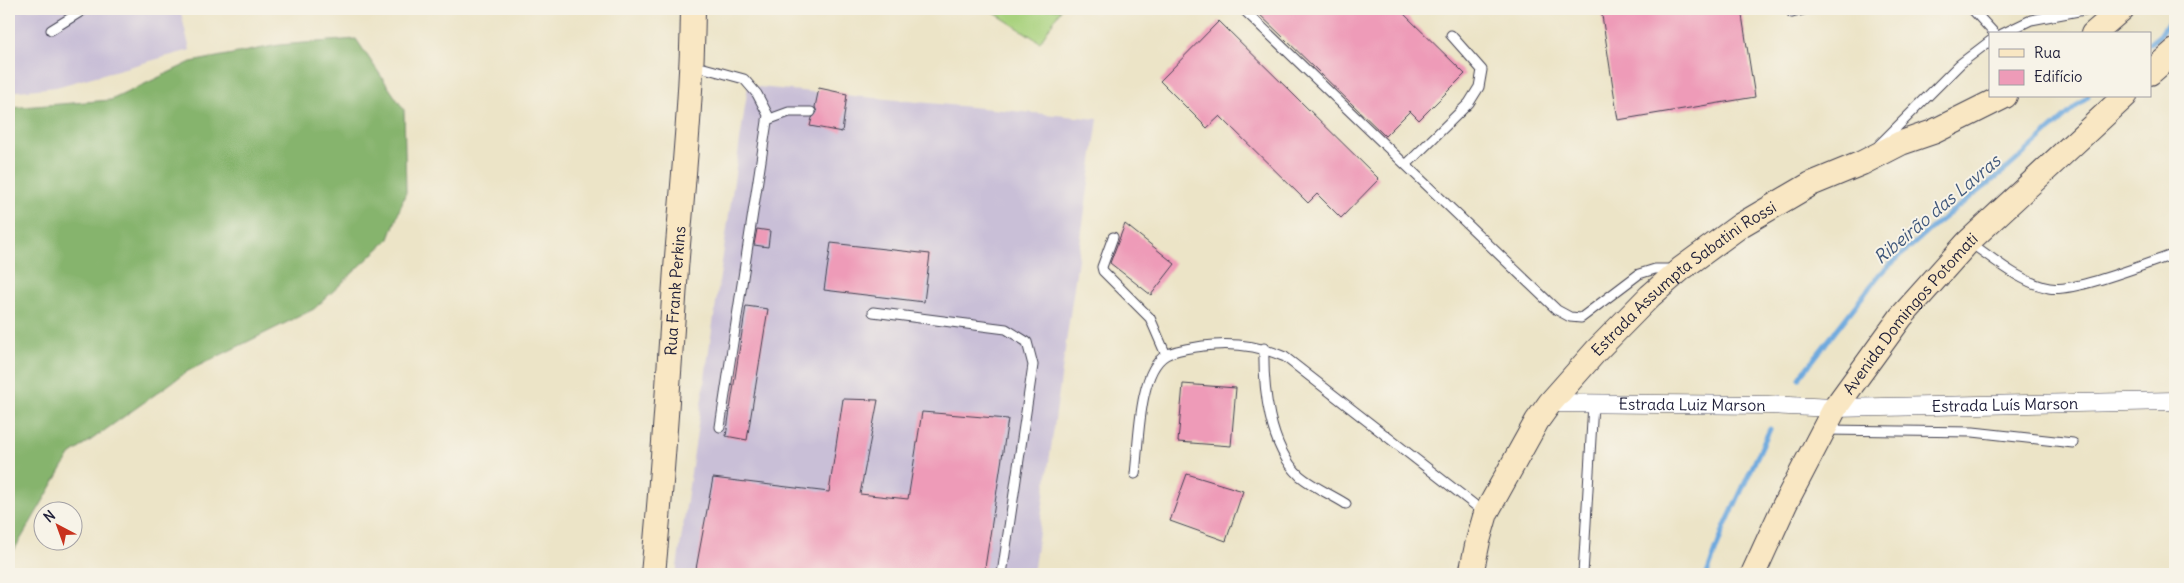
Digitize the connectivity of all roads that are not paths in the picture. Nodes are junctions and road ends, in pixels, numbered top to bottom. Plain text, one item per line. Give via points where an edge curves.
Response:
1 (84, 9) edge
2 (693, 9) edge
3 (1243, 9) edge
4 (1807, 9) edge
5 (1972, 9) edge
6 (2041, 9) edge
7 (2090, 9) edge
8 (2122, 9) edge
9 (1792, 13) dead end
10 (2031, 20) junction
11 (51, 30) dead end
12 (1993, 32) edge
13 (2006, 32) edge
14 (2095, 32) edge
15 (1451, 35) dead end
16 (1989, 42) edge
17 (2175, 51) edge
18 (692, 65) junction
19 (2152, 71) edge
20 (2001, 98) edge
21 (2123, 98) edge
22 (811, 112) dead end
23 (767, 120) junction
24 (1862, 163) junction
25 (1406, 165) junction
26 (1113, 237) dead end
27 (1968, 242) junction
28 (2175, 254) edge
29 (1681, 269) junction
30 (873, 312) dead end
31 (1264, 348) junction
32 (1166, 355) junction
33 (2175, 401) edge
34 (1550, 403) junction
35 (1593, 404) junction
36 (1835, 408) junction
37 (720, 427) dead end
38 (1824, 430) junction
39 (2073, 443) dead end
40 (1135, 474) dead end
41 (1346, 504) dead end
42 (1486, 514) junction
43 (653, 574) edge
44 (1002, 574) edge
45 (1471, 574) edge
46 (1583, 574) edge
47 (1753, 574) edge

1 - 11 lane
2 - 18 street, Rua Frank Perkins
3 - 25 lane
4 - 9 lane
5 - 12 lane
6 - 10 lane
7 - 10 lane
8 - 14 street
10 - 13 lane
15 - 25 lane via 1482,70 1479,87 1469,103
16 - 24 lane via 1960,64
17 - 19 street
18 - 23 lane via 744,79 757,94 768,115
18 - 43 street, Rua Frank Perkins
20 - 24 street, Estrada Assumpta Sabatini Rossi
21 - 27 street, Avenida Domingos Potomati
22 - 23 lane via 789,112
23 - 37 lane
24 - 29 street, Estrada Assumpta Sabatini Rossi via 1810,184 1741,225
25 - 29 lane via 1557,310 1570,317 1581,318 1639,274 1655,269
26 - 32 lane via 1103,271 1150,318
27 - 28 lane via 2026,280 2050,289 2080,286
27 - 36 street, Avenida Domingos Potomati via 1901,317
29 - 34 street, Estrada Assumpta Sabatini Rossi via 1596,351
30 - 44 lane via 1006,329 1027,342 1032,365
31 - 32 lane via 1242,344 1211,345
31 - 41 lane via 1263,377 1269,410 1288,462 1302,477
31 - 42 lane via 1285,357
32 - 40 lane via 1154,367 1144,393
33 - 36 street, Estrada Luís Marson
34 - 35 street, Estrada Luiz Marson
34 - 42 street, Estrada Assumpta Sabatini Rossi via 1523,443
35 - 36 street, Estrada Luiz Marson
35 - 46 lane
36 - 38 street, Avenida Domingos Potomati
38 - 39 lane via 1972,432
38 - 47 street, Avenida Domingos Potomati
42 - 45 street, Estrada Assumpta Sabatini Rossi

